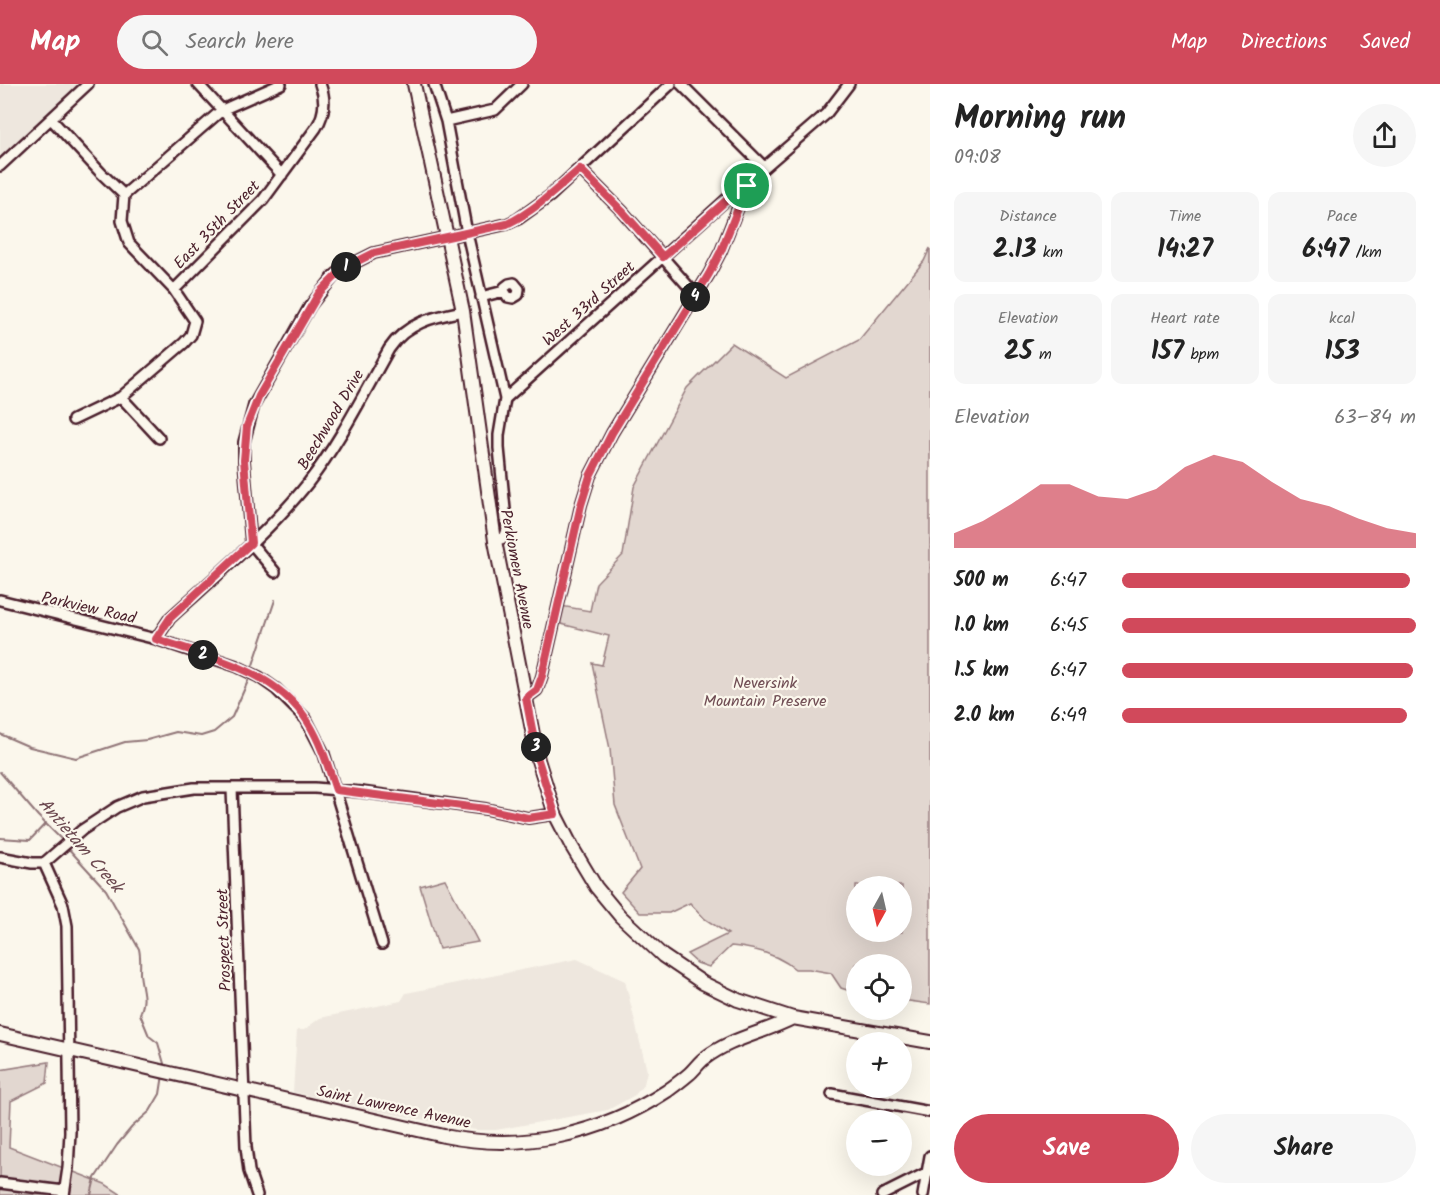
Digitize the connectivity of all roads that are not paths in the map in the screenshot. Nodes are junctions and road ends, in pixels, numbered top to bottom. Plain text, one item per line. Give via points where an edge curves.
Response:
1 (88, 84) edge
2 (198, 84) edge
3 (280, 84) edge
4 (320, 84) edge
5 (414, 84) edge
6 (435, 84) edge
7 (522, 84) edge
8 (671, 84) edge
9 (681, 84) edge
10 (849, 84) edge
11 (222, 110) junction
12 (51, 119) junction
13 (446, 121) junction
14 (0, 166) edge
15 (764, 167) junction
16 (580, 169) junction
17 (282, 175) junction
18 (747, 186) junction
19 (124, 195) junction
20 (467, 233) junction
21 (448, 236) junction
22 (663, 257) junction
23 (174, 290) junction
24 (504, 291) dead end
25 (696, 295) junction
26 (481, 297) junction
27 (464, 311) junction
28 (121, 398) junction
29 (505, 399) junction
30 (73, 420) dead end
31 (159, 438) dead end
32 (495, 541) junction
33 (251, 543) junction
34 (275, 572) dead end
35 (0, 600) edge
36 (156, 639) junction
37 (526, 698) junction
38 (232, 789) junction
39 (336, 790) junction
40 (555, 814) junction
41 (0, 857) edge
42 (44, 863) junction
43 (382, 944) dead end
44 (793, 1018) junction
45 (0, 1034) edge
46 (930, 1042) edge
47 (69, 1051) junction
48 (244, 1089) junction
49 (832, 1094) dead end
50 (930, 1112) edge
51 (930, 1156) edge
52 (928, 1172) edge
53 (0, 1183) edge
54 (64, 1193) edge
55 (257, 1195) edge
56 (882, 1195) edge
57 (923, 1195) edge

1 - 12 street
2 - 11 street
3 - 11 street
4 - 17 street, East 35th Street via 324,105 319,124
5 - 21 main road, Perkiomen Avenue
6 - 13 street
7 - 13 street via 495,110
8 - 16 street
9 - 15 street
10 - 15 street via 826,114
11 - 17 street
11 - 19 street
12 - 14 street
12 - 19 street
13 - 20 street
15 - 18 street
16 - 20 street via 518,219
16 - 22 street
17 - 23 street, East 35th Street via 249,216
18 - 22 street, West 33rd Street
18 - 25 street via 721,251
19 - 23 street via 122,221 129,243
20 - 21 street
20 - 26 street
21 - 27 main road, Perkiomen Avenue
21 - 33 street via 386,249 358,261 334,276 310,306 259,396 247,426 244,460
22 - 25 street
22 - 29 street, West 33rd Street
23 - 28 street via 195,321 191,335
24 - 26 street
25 - 37 street via 590,476 542,676 537,690
26 - 29 street
27 - 32 main road, Perkiomen Avenue
27 - 33 street, Beechwood Drive via 428,319 399,336 310,481
28 - 30 street
28 - 31 street
29 - 32 street via 499,448 507,530 504,538
32 - 37 main road, Perkiomen Avenue
33 - 34 street
33 - 36 street, Beechwood Drive via 170,618
35 - 36 street, Parkview Road
36 - 39 street, Parkview Road via 236,666 276,689 306,719
37 - 40 main road, Perkiomen Avenue via 538,760
38 - 39 street
38 - 42 street via 187,788 143,796 107,813
38 - 48 street, Prospect Street
39 - 40 street via 528,818
39 - 43 street, Parkview Road
40 - 44 main road, Perkiomen Avenue via 596,887 651,946 722,993
41 - 42 street
42 - 47 street via 66,920
44 - 46 main road, Perkiomen Avenue
44 - 48 main road, Saint Lawrence Avenue via 740,1038 704,1058 669,1089 628,1114 591,1129 534,1141 500,1143 454,1138
45 - 47 main road, Saint Lawrence Avenue
47 - 48 main road, Saint Lawrence Avenue
47 - 54 street via 69,1153
48 - 55 street, Prospect Street via 247,1156
49 - 50 street
51 - 52 street
52 - 56 street
52 - 57 street
53 - 54 street

